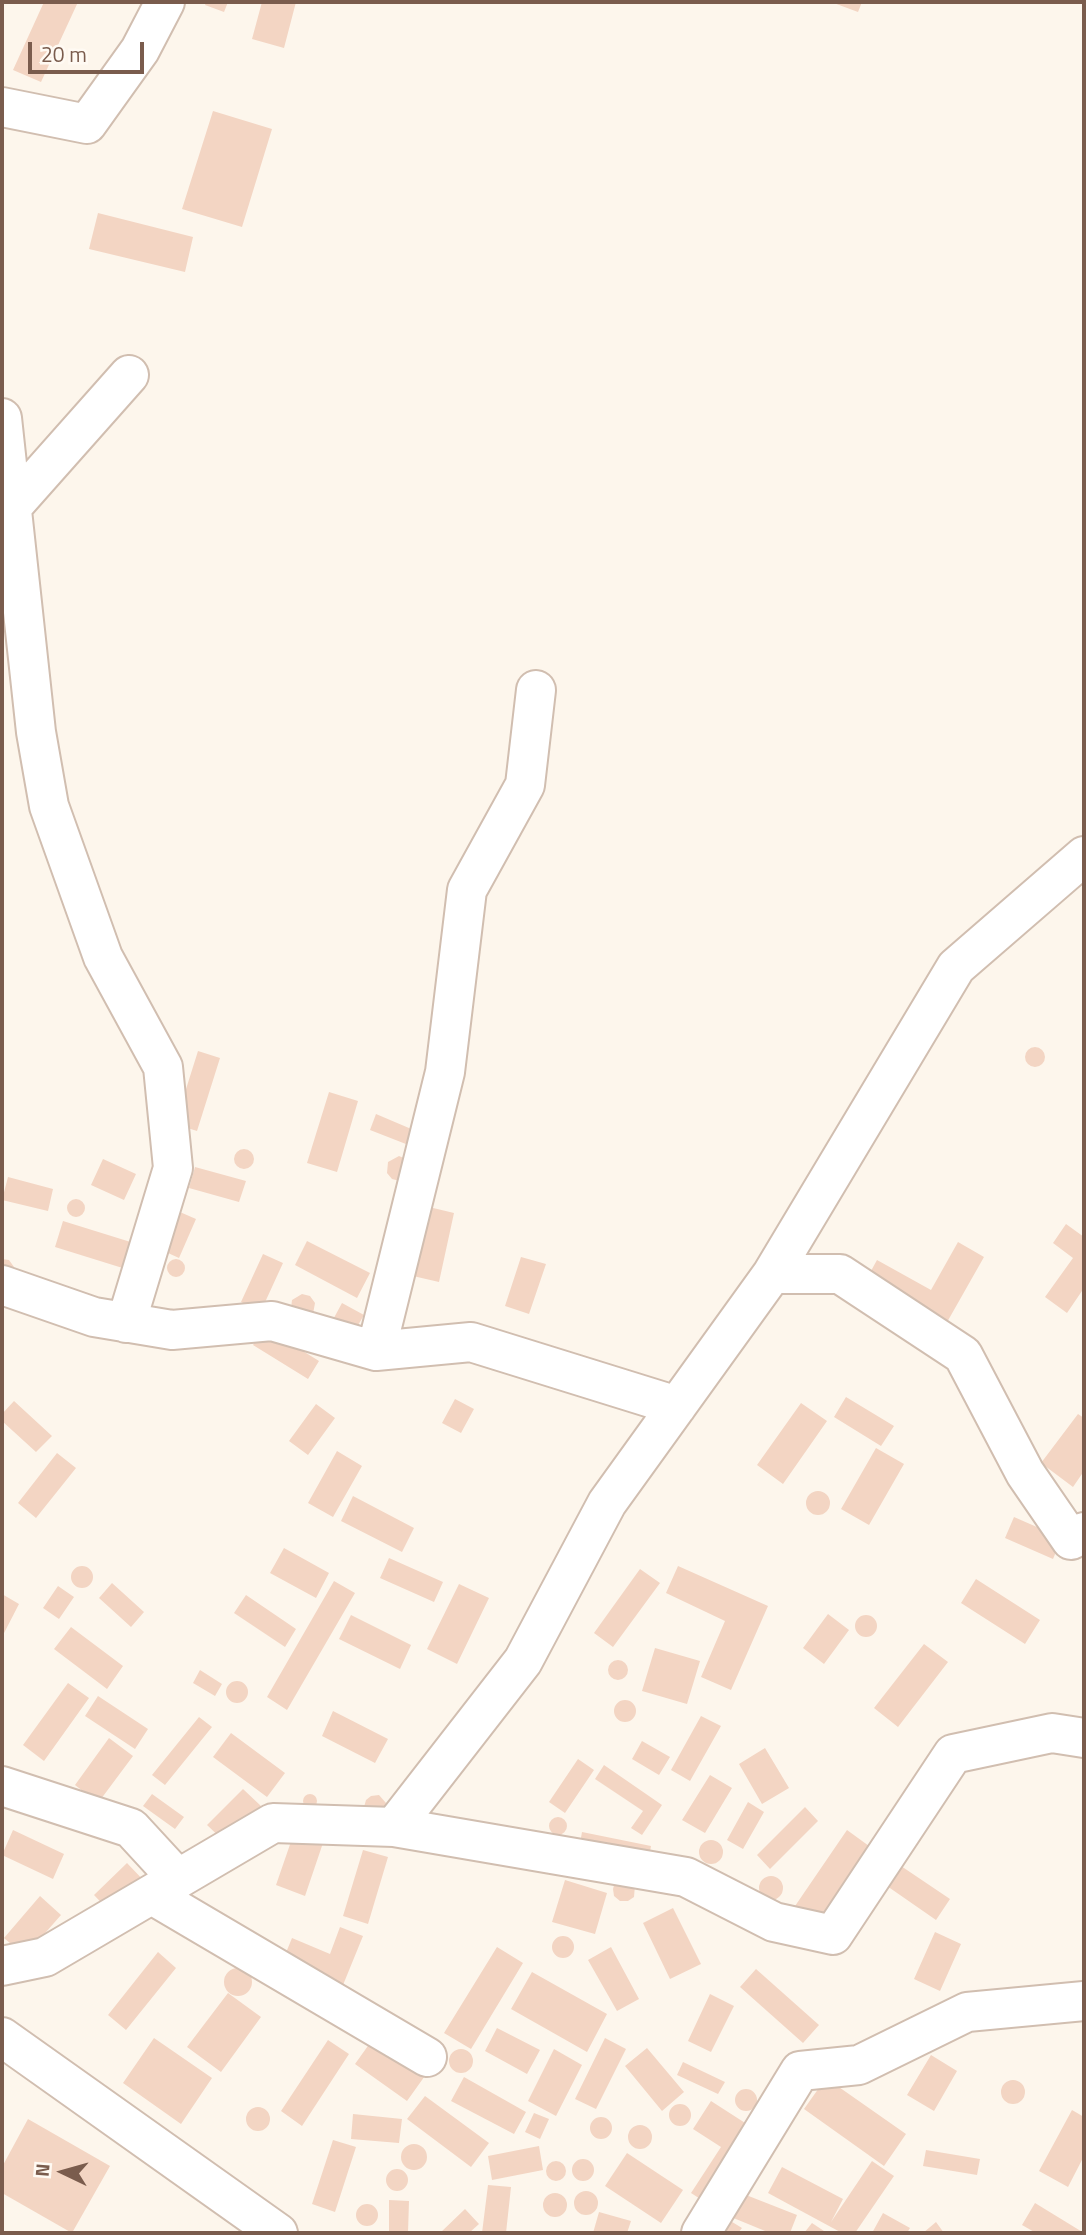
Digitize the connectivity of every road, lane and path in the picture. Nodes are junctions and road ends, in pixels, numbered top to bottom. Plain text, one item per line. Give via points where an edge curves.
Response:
1 (165, 2) edge
2 (2, 107) edge
3 (128, 374) dead end
4 (2, 418) edge
5 (11, 508) junction
6 (536, 690) dead end
7 (1084, 856) edge
8 (772, 1274) junction
9 (2, 1285) edge
10 (126, 1323) junction
11 (376, 1351) junction
12 (677, 1406) junction
13 (1084, 1532) edge
14 (1084, 1738) edge
15 (2, 1786) edge
16 (394, 1826) junction
17 (165, 1887) junction
18 (2, 1966) edge
19 (1084, 2001) edge
20 (2, 2037) edge
21 (427, 2057) dead end
22 (278, 2233) edge
23 (701, 2233) edge

1 - 2 street via 139,50 87,124
3 - 5 street
4 - 5 street
5 - 10 street via 36,732 49,806 103,957 163,1067 173,1168
6 - 11 street via 525,785 467,890 445,1072
7 - 8 street via 956,967
8 - 12 street
8 - 13 street via 840,1273 963,1355 1048,1507 1071,1540
9 - 10 street via 94,1317
10 - 11 street via 172,1330 272,1321
11 - 12 street via 471,1342
12 - 16 street via 607,1503 523,1661
14 - 16 street via 1052,1733 953,1754 833,1935 774,1922 686,1877
15 - 17 street via 131,1828
16 - 17 street via 273,1823
17 - 18 street via 45,1957
17 - 21 street
19 - 23 street via 967,2012 859,2065 800,2071
20 - 22 street

